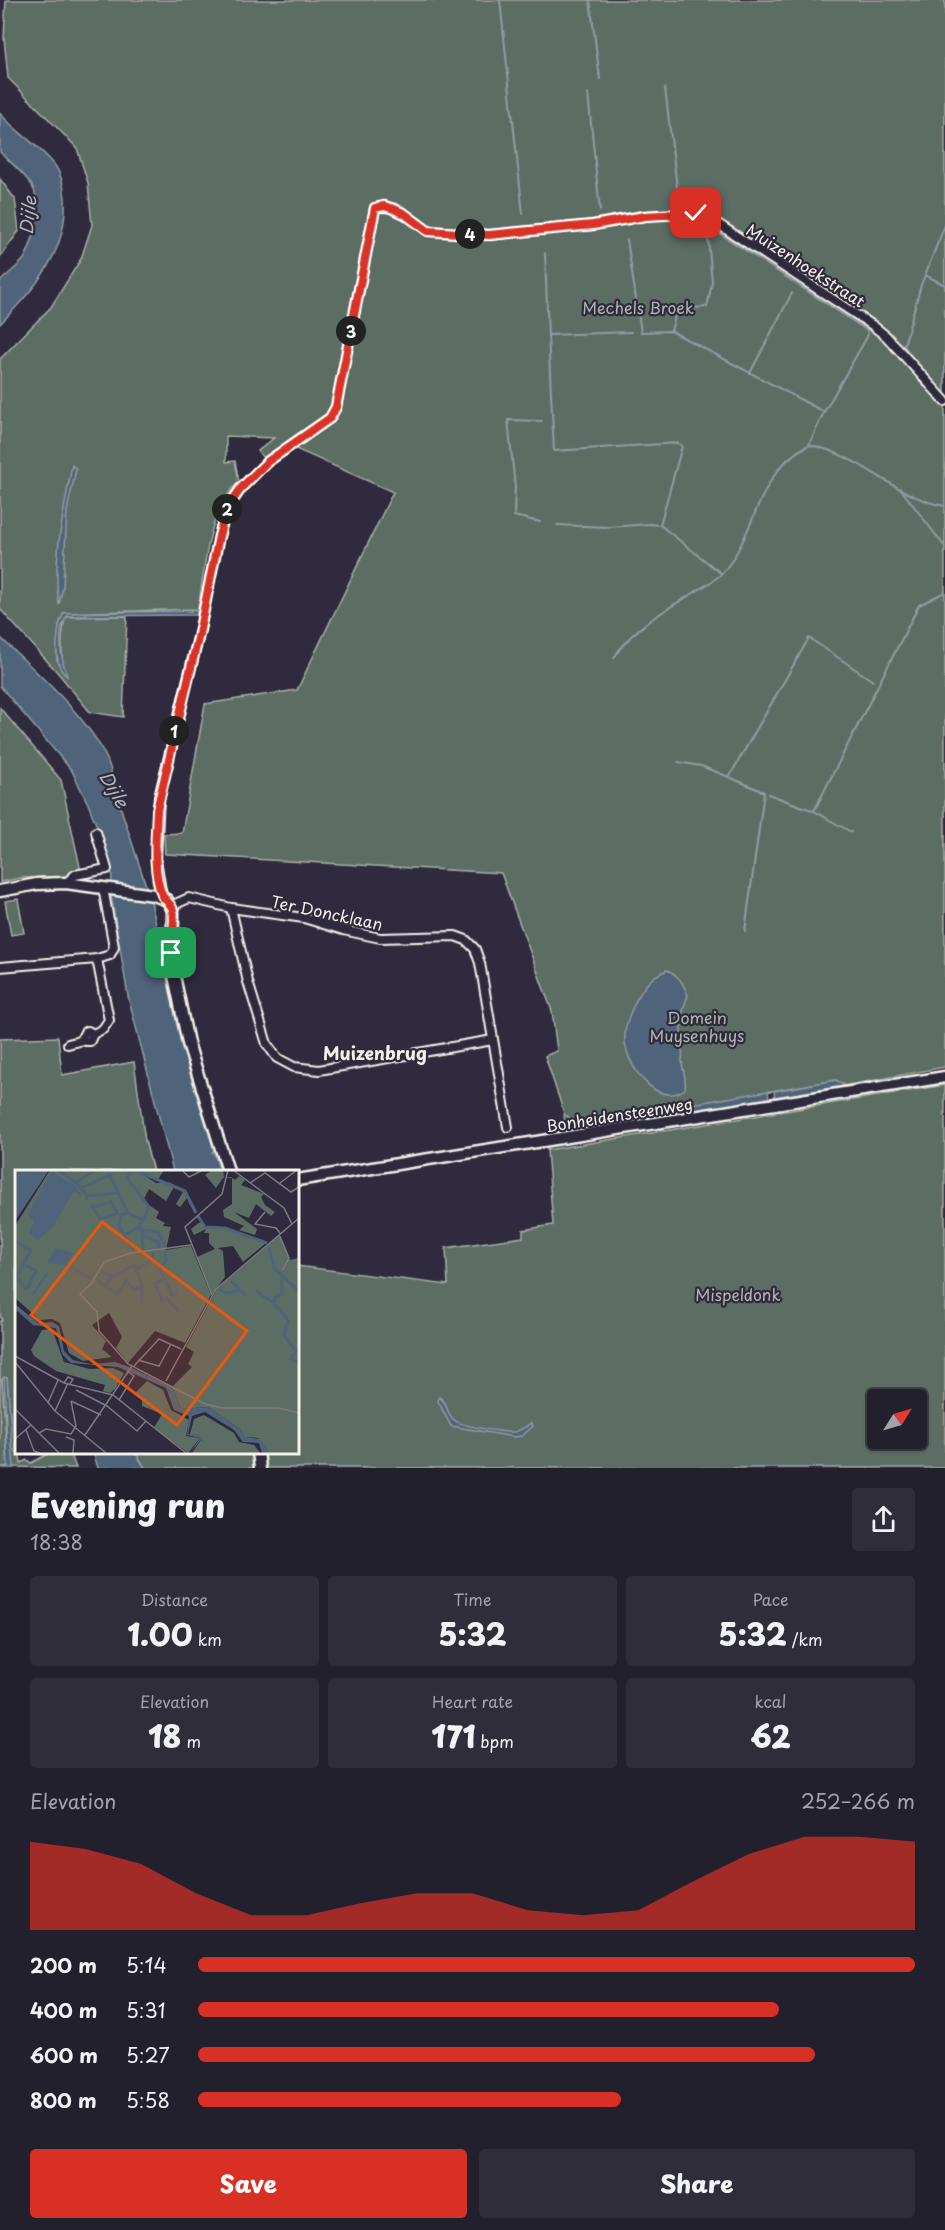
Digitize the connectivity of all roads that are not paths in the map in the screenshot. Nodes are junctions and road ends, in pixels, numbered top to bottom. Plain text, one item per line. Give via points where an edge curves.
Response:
1 (945, 400) edge
2 (96, 831) dead end
3 (66, 883) junction
4 (105, 888) junction
5 (0, 891) edge
6 (158, 896) junction
7 (171, 906) junction
8 (231, 908) junction
9 (97, 959) junction
10 (0, 967) edge
11 (493, 1040) junction
12 (68, 1044) dead end
13 (945, 1077) edge
14 (508, 1127) dead end
15 (228, 1170) edge
16 (298, 1180) edge
17 (258, 1453) edge
18 (260, 1468) edge

1 - 6 street, Muizenhoekstraat via 872,325 719,224 696,213 489,235 428,231 394,209 375,208 336,407 330,418 267,462 226,510 159,797
2 - 3 street via 107,869 75,875
3 - 4 street
3 - 5 street
4 - 6 street
4 - 9 street via 114,947 110,955
6 - 7 street
7 - 8 street, Ter Doncklaan via 189,898
7 - 15 street via 172,966 188,1043
8 - 11 street, Ter Doncklaan via 304,918 380,938 440,935 466,940 475,949 480,963
8 - 11 street via 267,1044 277,1058 294,1067 319,1070
9 - 10 street
9 - 12 street via 109,1020 103,1029 93,1034 85,1032 83,1040
11 - 14 street, Ter Doncklaan
13 - 16 street, Bonheidensteenweg
17 - 18 street

